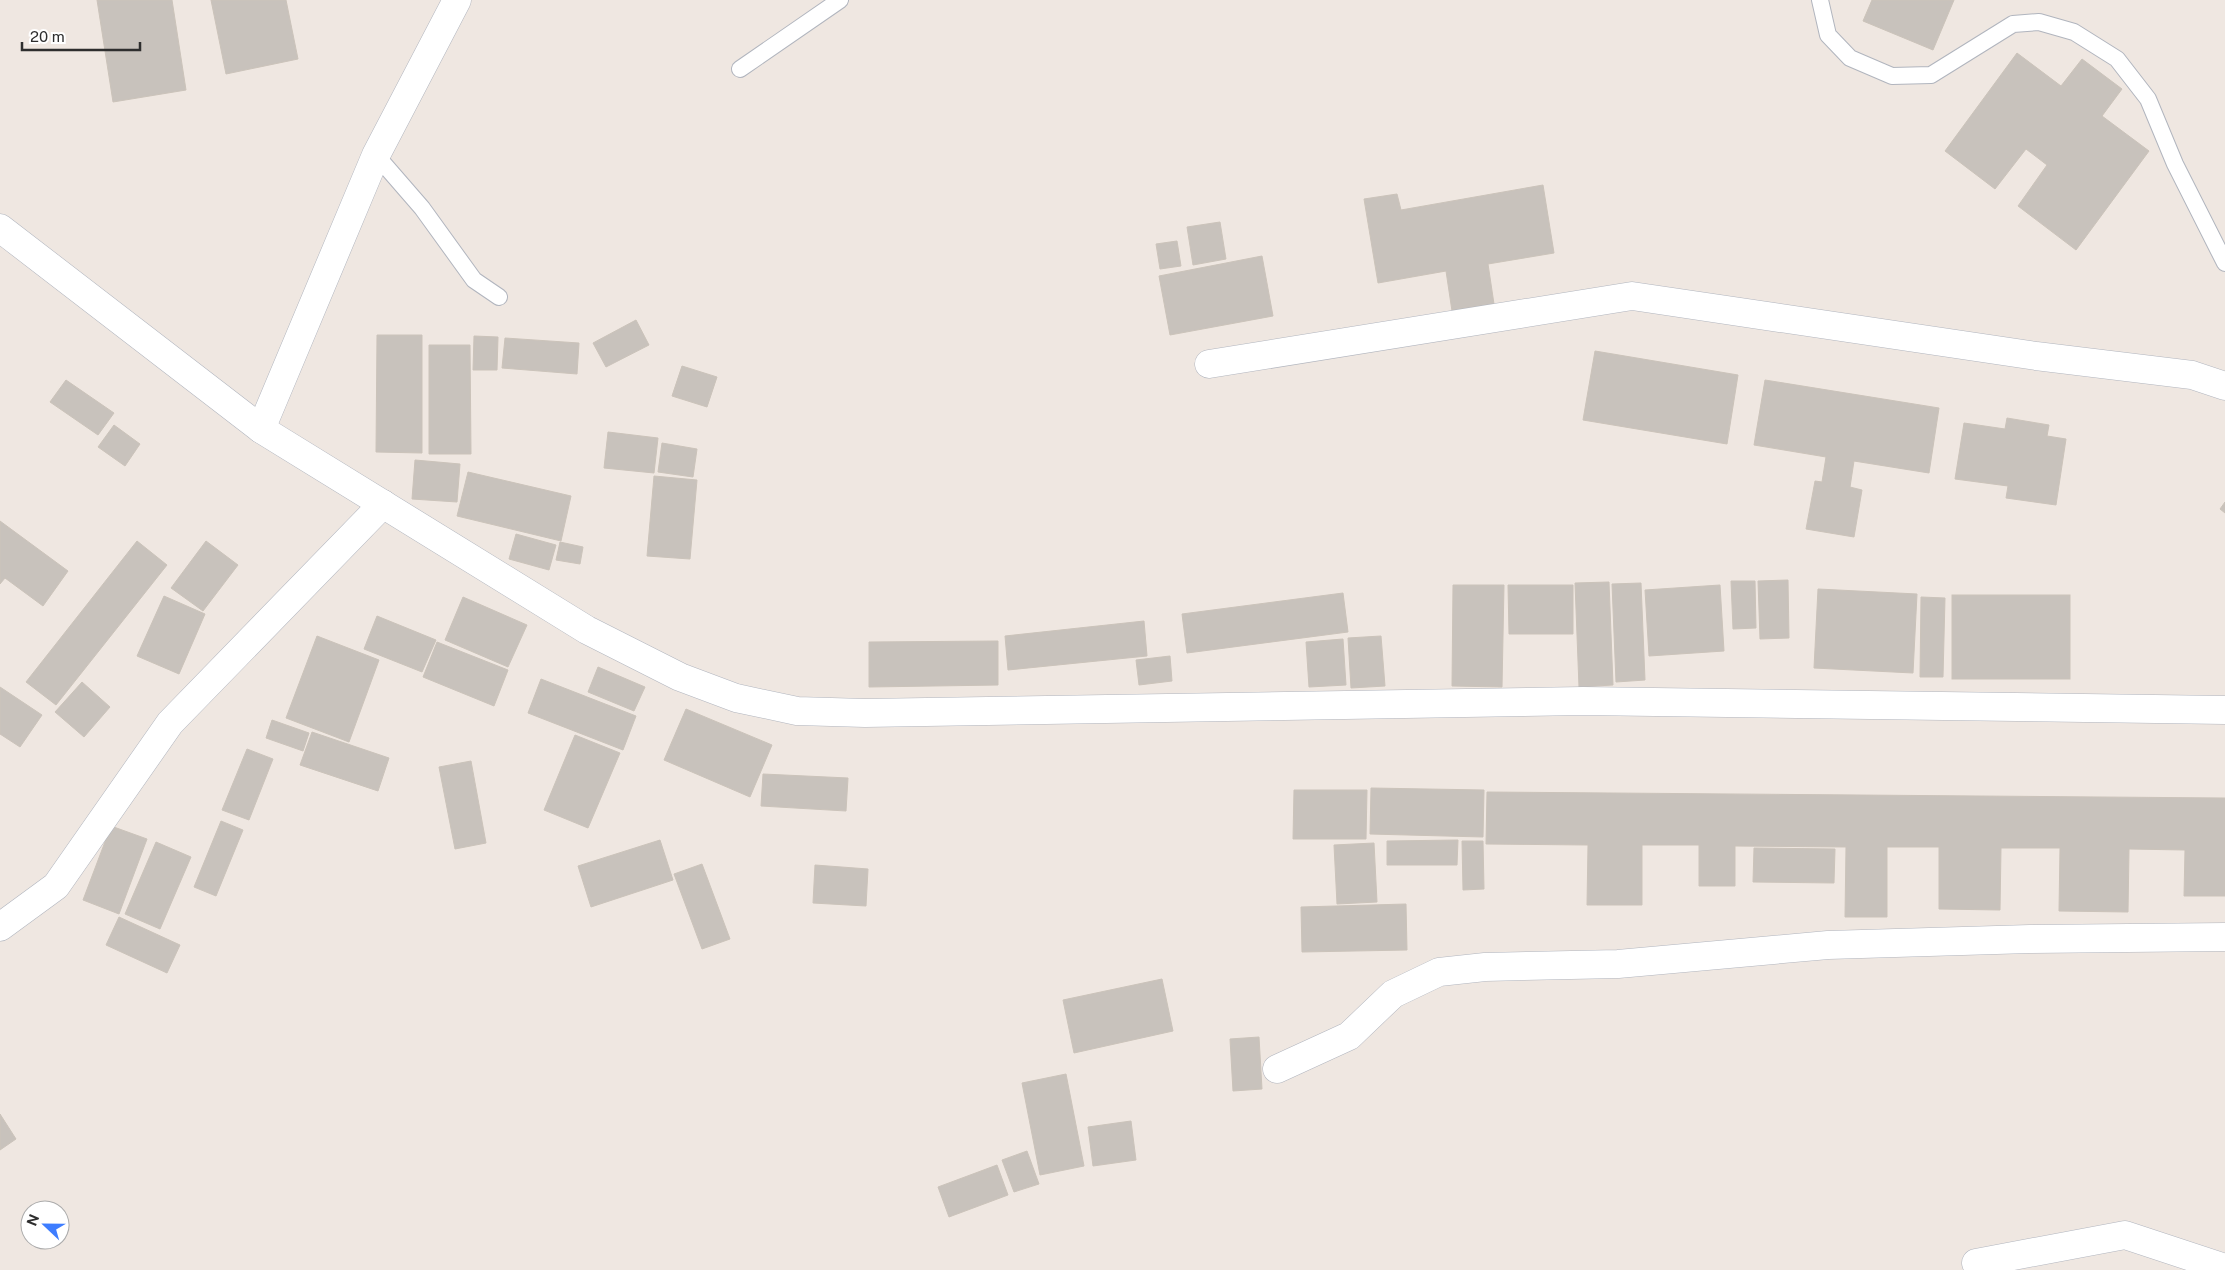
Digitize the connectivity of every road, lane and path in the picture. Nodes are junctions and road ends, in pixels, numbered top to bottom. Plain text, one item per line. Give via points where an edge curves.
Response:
1 (840, 0) edge
2 (1820, 0) edge
3 (458, 2) edge
4 (740, 69) dead end
5 (376, 155) junction
6 (0, 228) edge
7 (2225, 263) edge
8 (499, 297) dead end
9 (1209, 364) dead end
10 (2225, 386) edge
11 (261, 429) junction
12 (382, 504) junction
13 (2225, 710) edge
14 (0, 927) edge
15 (2225, 937) edge
16 (1277, 1069) dead end
17 (1976, 1263) dead end
18 (2225, 1268) edge

1 - 4 lane
2 - 7 lane via 1828,35 1850,58 1892,76 1931,75 2013,24 2039,22 2074,32 2117,59 2148,99 2175,164
3 - 5 street
5 - 8 lane via 422,208 474,280
5 - 11 street
6 - 11 street
9 - 10 street via 1632,296 2036,356 2192,375
11 - 12 street
12 - 13 street via 587,630 680,677 736,698 797,711 865,713 1583,701
12 - 14 street via 170,724 56,886
15 - 16 street via 1828,945 1618,964 1485,966 1439,972 1393,994 1349,1036
17 - 18 street via 2125,1235

